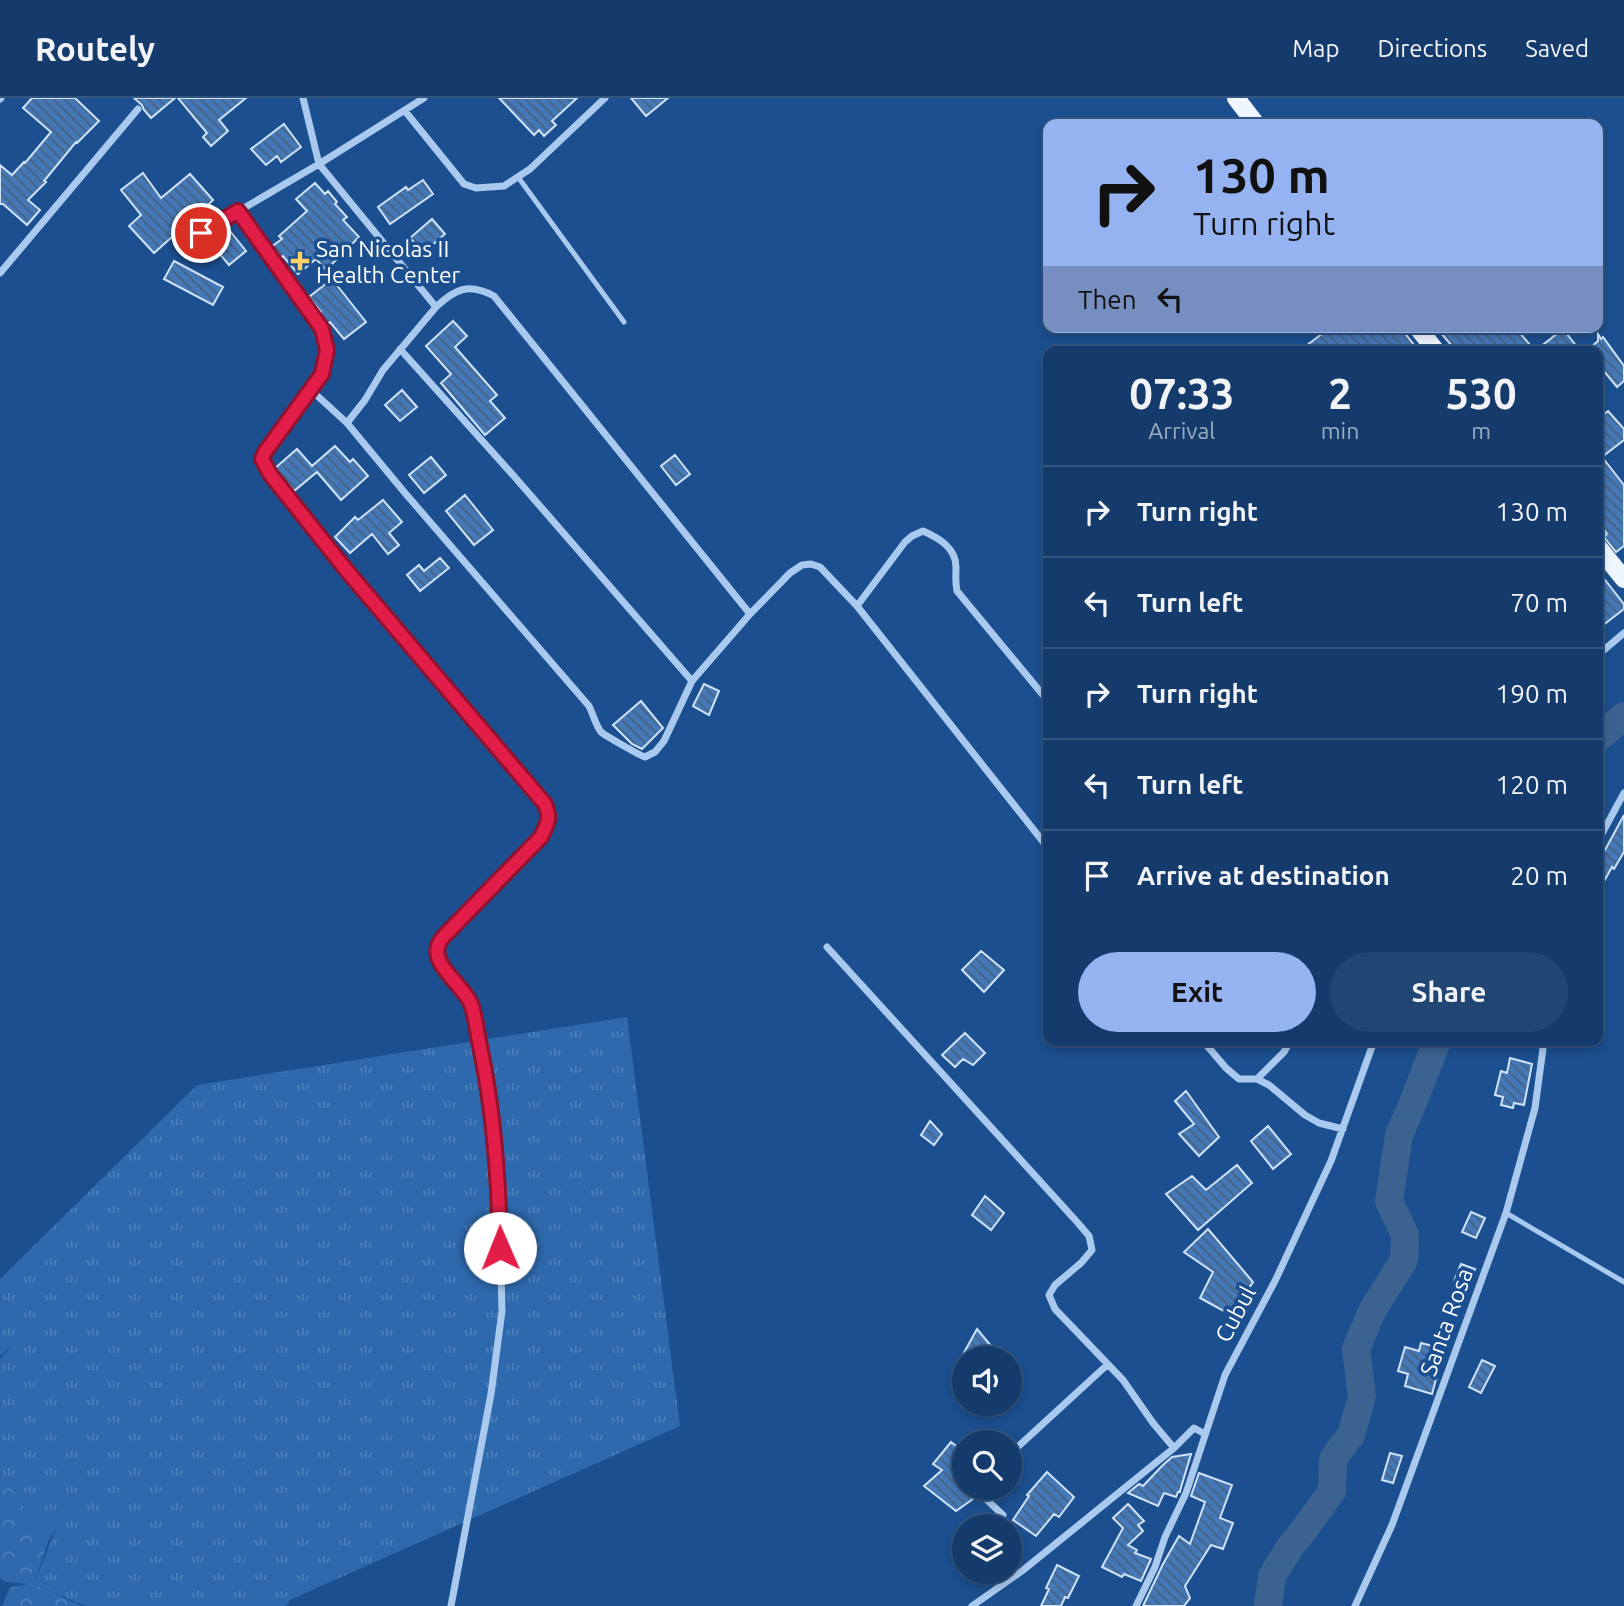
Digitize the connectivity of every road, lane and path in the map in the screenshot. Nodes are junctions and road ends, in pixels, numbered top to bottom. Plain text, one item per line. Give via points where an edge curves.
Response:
1 (303, 98) edge
2 (424, 98) edge
3 (605, 98) edge
4 (1236, 98) edge
5 (138, 109) dead end
6 (405, 111) junction
7 (1252, 119) edge
8 (319, 164) junction
9 (518, 177) junction
10 (238, 211) junction
11 (181, 245) dead end
12 (0, 273) edge
13 (436, 307) junction
14 (624, 322) dead end
15 (400, 349) junction
16 (311, 390) junction
17 (347, 424) junction
18 (1603, 553) edge
19 (1624, 579) edge
20 (857, 606) junction
21 (750, 614) junction
22 (1624, 633) edge
23 (1603, 651) edge
24 (692, 681) junction
25 (1043, 695) edge
26 (1624, 793) edge
27 (1603, 832) edge
28 (1043, 841) edge
29 (827, 947) dead end
30 (1207, 1046) edge
31 (1287, 1046) edge
32 (1372, 1046) edge
33 (1543, 1046) edge
34 (1257, 1079) junction
35 (1343, 1129) junction
36 (1506, 1213) junction
37 (1624, 1282) edge
38 (1107, 1365) junction
39 (1205, 1434) junction
40 (1022, 1443) edge
41 (1174, 1448) junction
42 (988, 1500) edge
43 (1002, 1514) edge
44 (451, 1606) edge
45 (972, 1606) edge
46 (1136, 1606) edge
47 (1354, 1606) edge

1 - 8 street
2 - 6 street
3 - 9 street
4 - 7 main road
5 - 12 street
6 - 8 street
6 - 9 street via 464,184 505,186
8 - 10 street
8 - 13 street
9 - 14 lane
10 - 11 street
10 - 16 street via 322,329 325,365
13 - 15 street
13 - 21 street via 459,290 481,289 495,296
15 - 17 street
15 - 24 street
16 - 17 street
16 - 44 street via 265,452 262,459 270,474 549,814 541,837 437,947 444,969 471,1005 486,1071 499,1196 502,1311
17 - 24 street via 589,706 601,732 637,755 655,752
18 - 19 main road
20 - 21 street via 820,567 811,564 790,572
20 - 25 street via 905,542 923,531 937,537 952,552 957,591
20 - 28 street
21 - 24 street
22 - 23 street
26 - 27 street
29 - 38 street via 1089,1236 1092,1250 1049,1295 1055,1310
30 - 34 street via 1239,1079
31 - 34 street
32 - 35 street, Cubul
33 - 36 street, Santa Rosa via 1535,1108
34 - 35 street via 1319,1123
35 - 39 street, Cubul via 1275,1281 1225,1375
36 - 37 lane
36 - 47 street, Santa Rosa via 1392,1525
38 - 40 street
38 - 41 street
39 - 41 street via 1194,1428
39 - 46 street, Cubul via 1186,1493
41 - 45 street
42 - 43 street

